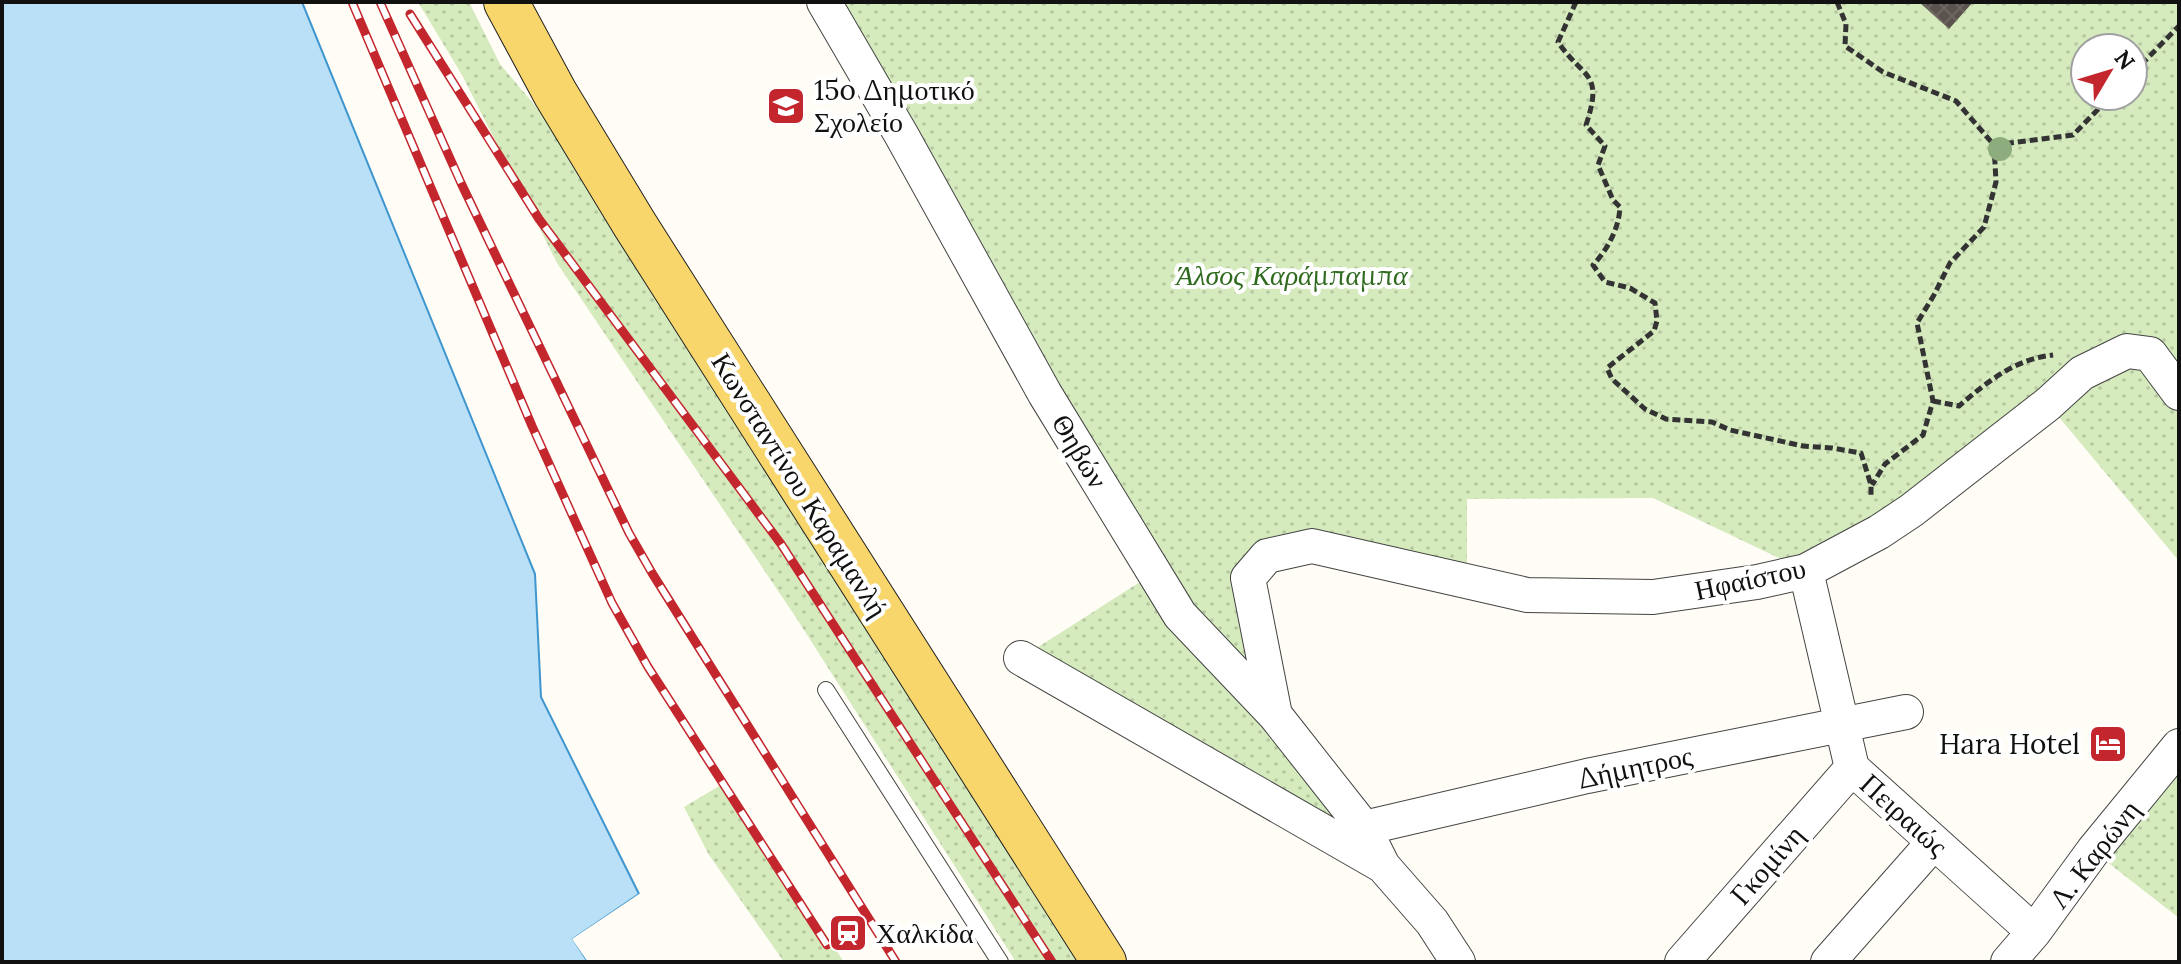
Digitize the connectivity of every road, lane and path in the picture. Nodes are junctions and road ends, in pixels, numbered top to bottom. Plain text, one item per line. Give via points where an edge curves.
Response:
1 (506, 2) edge
2 (824, 2) edge
3 (1576, 2) edge
4 (1837, 2) edge
5 (2179, 26) edge
6 (2149, 57) edge
7 (2095, 112) edge
8 (1994, 145) junction
9 (2082, 373) junction
10 (2179, 393) edge
11 (1933, 401) junction
12 (1871, 485) junction
13 (1879, 532) junction
14 (1806, 571) junction
15 (1021, 658) dead end
16 (826, 690) dead end
17 (1906, 712) dead end
18 (1275, 715) junction
19 (1841, 725) junction
20 (2179, 746) edge
21 (1852, 768) junction
22 (1364, 828) junction
23 (1934, 842) junction
24 (1383, 866) junction
25 (2034, 932) junction
26 (1000, 962) edge
27 (1104, 962) edge
28 (1458, 962) edge
29 (1682, 962) edge
30 (1828, 962) edge
31 (2008, 962) edge

1 - 27 main road, Κωνσταντίνου Καραμανλή via 635,225
2 - 18 street, Θηβών via 1045,394 1180,615
3 - 12 path via 1558,42 1593,83 1586,125 1605,146 1598,165 1620,207 1614,232 1593,265 1605,282 1630,288 1655,303 1657,321 1654,331 1607,368 1612,379 1645,409 1666,419 1712,422 1803,446 1861,453
4 - 8 path via 1846,24 1845,46 1883,72 1956,101
5 - 6 path
7 - 8 path via 2073,135
8 - 11 path via 1996,182 1984,227 1950,263 1917,323
9 - 10 street, Ηφαίστου via 2127,351 2150,354
9 - 11 path via 2071,353 2036,357 1992,377 1959,406
9 - 13 street, Ηφαίστου
11 - 12 path via 1923,435 1885,464
12 - 13 path via 1870,509
13 - 14 street, Ηφαίστου
14 - 18 street, Ηφαίστου via 1653,597 1527,595 1312,546 1267,556 1248,578
14 - 19 street, Πειραιώς
15 - 24 street
16 - 26 lane
17 - 19 street, Δήμητρος
18 - 22 street, Θηβών
19 - 21 street, Πειραιώς
19 - 22 street, Δήμητρος
20 - 25 street, Λ. Καρώνη
21 - 23 street, Πειραιώς
21 - 29 street, Γκομίνη
22 - 24 street, Θηβών
23 - 25 street, Πειραιώς
23 - 30 street
24 - 28 street via 1432,922
25 - 31 street, Λ. Καρώνη

